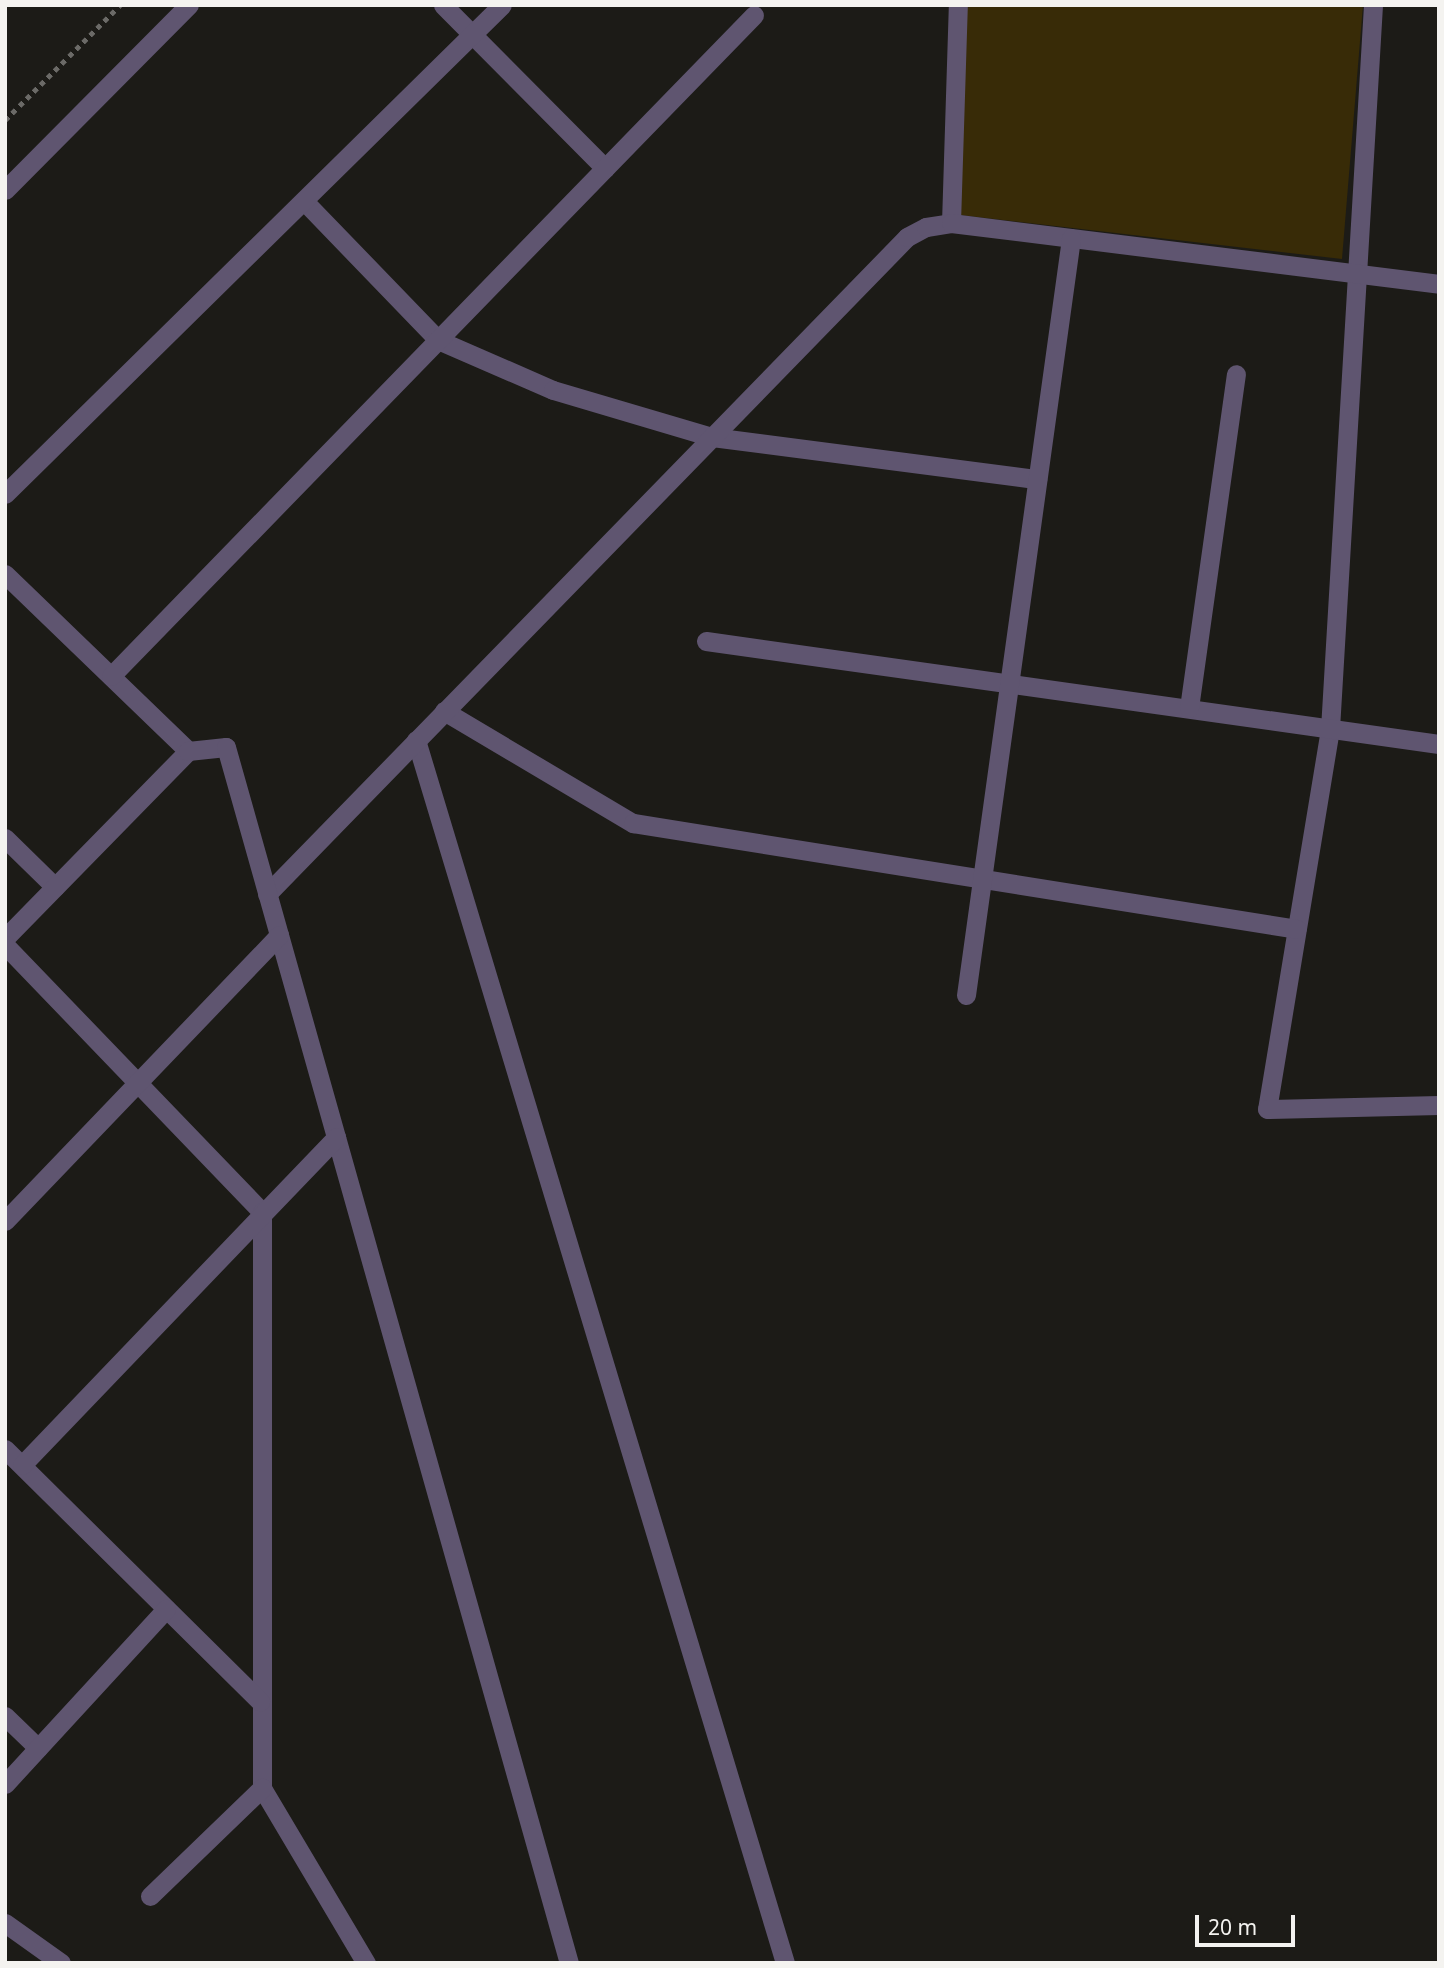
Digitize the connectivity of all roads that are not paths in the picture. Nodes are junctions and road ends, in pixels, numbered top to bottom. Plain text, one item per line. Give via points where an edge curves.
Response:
1 (189, 5) edge
2 (443, 5) edge
3 (502, 5) edge
4 (958, 5) edge
5 (1373, 5) edge
6 (754, 15) dead end
7 (472, 35) junction
8 (605, 168) junction
9 (5, 190) edge
10 (304, 201) junction
11 (951, 223) junction
12 (1071, 238) junction
13 (1357, 274) junction
14 (1439, 284) edge
15 (438, 340) junction
16 (1236, 374) dead end
17 (712, 437) junction
18 (1037, 479) junction
19 (5, 494) edge
20 (5, 574) edge
21 (706, 641) dead end
22 (111, 676) junction
23 (1009, 684) junction
24 (1189, 708) junction
25 (444, 711) junction
26 (1330, 729) junction
27 (416, 740) junction
28 (1439, 744) edge
29 (188, 751) junction
30 (5, 838) edge
31 (982, 879) junction
32 (55, 887) junction
33 (267, 894) junction
34 (1297, 929) junction
35 (279, 935) junction
36 (5, 938) edge
37 (5, 945) edge
38 (966, 995) dead end
39 (141, 1086) junction
40 (1439, 1105) edge
41 (336, 1137) junction
42 (262, 1212) junction
43 (5, 1221) edge
44 (5, 1449) edge
45 (22, 1465) junction
46 (166, 1609) junction
47 (260, 1701) junction
48 (5, 1716) edge
49 (38, 1748) junction
50 (5, 1784) edge
51 (262, 1788) junction
52 (150, 1896) dead end
53 (5, 1923) edge
54 (61, 1963) edge
55 (366, 1963) edge
56 (569, 1963) edge
57 (785, 1963) edge

1 - 9 street
2 - 7 street
3 - 7 street
4 - 11 street
5 - 13 street
6 - 8 street
7 - 8 street
7 - 10 street
8 - 15 street
10 - 15 street
10 - 19 street
11 - 12 street
11 - 17 street via 907,237
12 - 13 street
12 - 18 street
13 - 14 street
13 - 26 street
15 - 17 street via 552,390
15 - 22 street
16 - 24 street
17 - 18 street
17 - 25 street
18 - 23 street
20 - 22 street
21 - 23 street
22 - 29 street
23 - 24 street
23 - 31 street
24 - 26 street
25 - 27 street
25 - 31 street via 633,823
26 - 28 street
26 - 34 street
27 - 33 street
27 - 57 street
29 - 32 street
29 - 33 street via 226,747
30 - 32 street
31 - 34 street
31 - 38 street
32 - 36 street
33 - 35 street
34 - 40 street via 1267,1109
35 - 39 street
35 - 41 street
37 - 39 street
39 - 42 street
39 - 43 street
41 - 42 street
41 - 56 street
42 - 45 street
42 - 47 street
44 - 45 street
45 - 46 street
46 - 47 street
46 - 49 street
47 - 51 street
48 - 49 street
49 - 50 street
51 - 52 street
51 - 55 street
53 - 54 street

